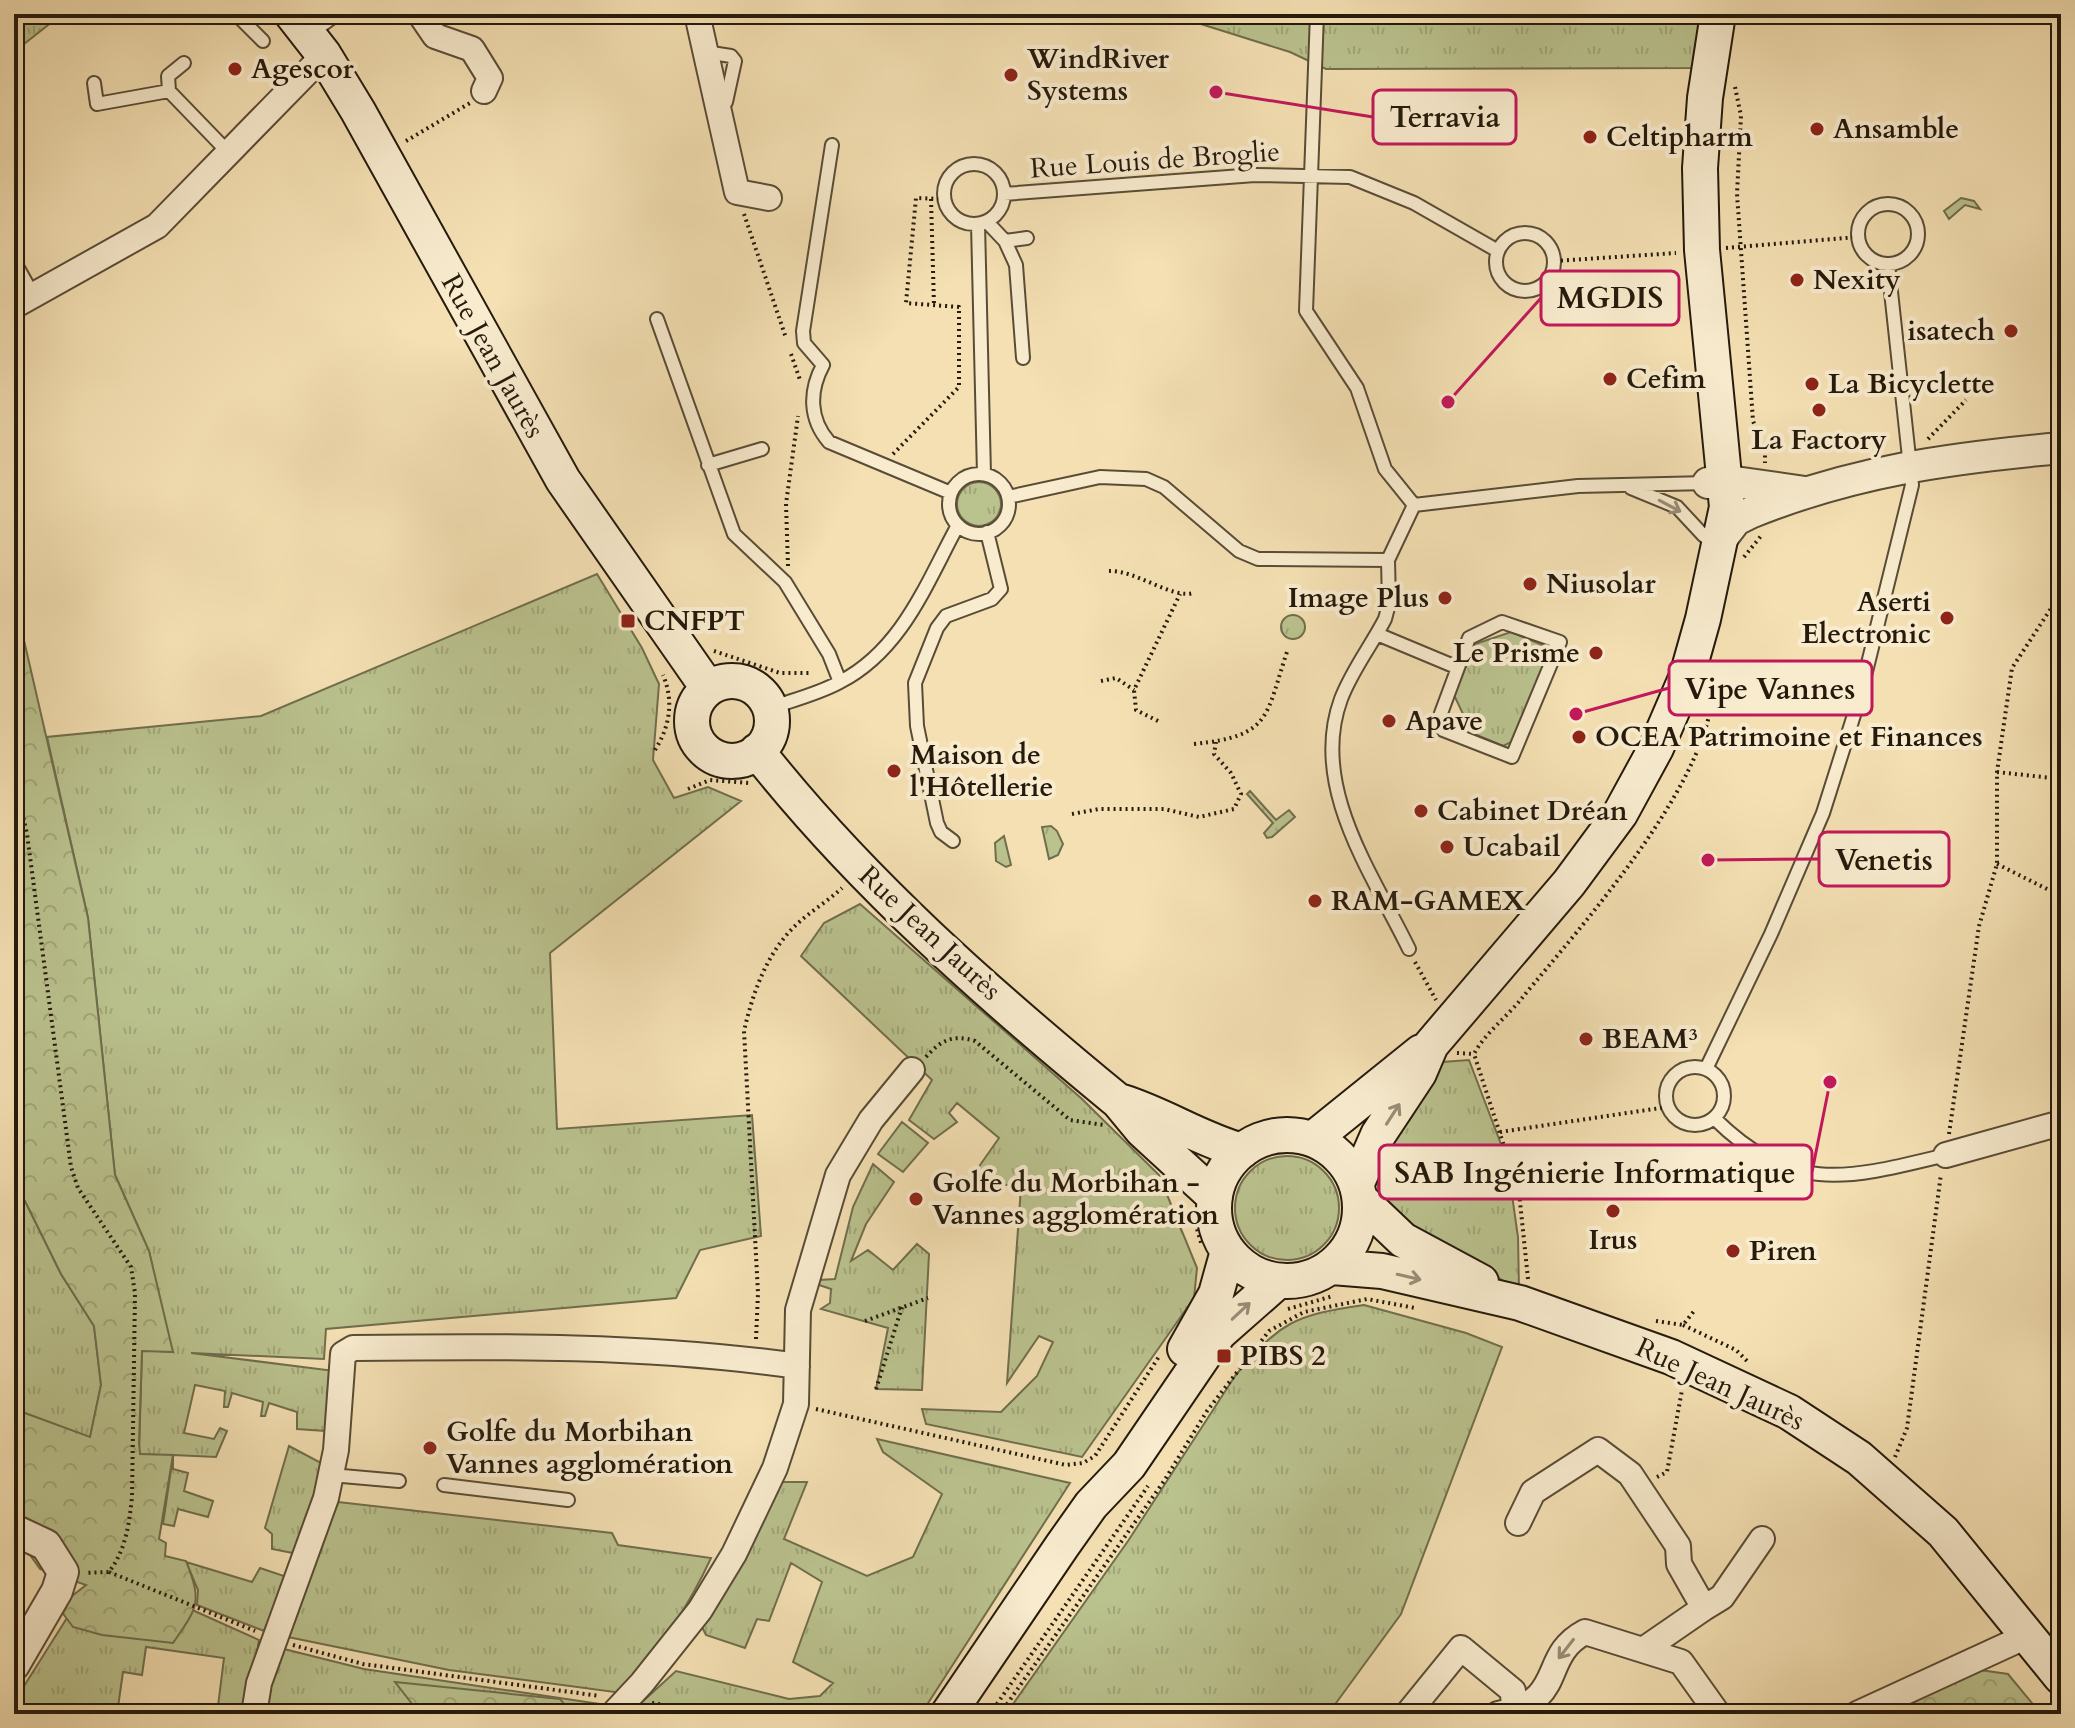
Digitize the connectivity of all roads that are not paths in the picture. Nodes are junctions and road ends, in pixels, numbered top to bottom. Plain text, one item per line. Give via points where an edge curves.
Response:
1 (236, 14) edge
2 (420, 14) edge
3 (697, 14) edge
4 (1317, 14) edge
5 (1718, 14) edge
6 (312, 28) edge
7 (263, 41) dead end
8 (184, 63) dead end
9 (94, 83) dead end
10 (169, 91) junction
11 (484, 91) road end
12 (832, 145) dead end
13 (228, 152) junction
14 (1310, 175) junction
15 (1004, 194) junction
16 (769, 198) dead end
17 (982, 223) junction
18 (1027, 238) dead end
19 (1005, 241) junction
20 (1498, 251) junction
21 (14, 261) edge
22 (1888, 264) junction
23 (24, 300) edge
24 (657, 319) dead end
25 (1023, 358) dead end
26 (2061, 448) edge
27 (762, 449) dead end
28 (1907, 454) junction
29 (708, 465) junction
30 (984, 474) junction
31 (1718, 482) junction
32 (1628, 487) junction
33 (951, 493) junction
34 (1808, 493) junction
35 (1008, 497) junction
36 (1414, 505) junction
37 (958, 525) junction
38 (987, 532) junction
39 (1713, 536) junction
40 (1388, 560) junction
41 (1377, 634) junction
42 (1456, 667) junction
43 (840, 682) junction
44 (708, 688) junction
45 (770, 708) junction
46 (757, 751) junction
47 (953, 841) dead end
48 (1409, 949) road end
49 (1440, 1033) junction
50 (1706, 1069) junction
51 (912, 1070) road end
52 (1115, 1113) junction
53 (1714, 1118) junction
54 (2061, 1123) edge
55 (1313, 1139) junction
56 (1242, 1151) junction
57 (1946, 1155) joint
58 (1359, 1191) junction
59 (1202, 1199) junction
60 (1217, 1255) junction
61 (1336, 1280) junction
62 (1524, 1292) junction
63 (1278, 1297) junction
64 (797, 1366) junction
65 (331, 1475) junction
66 (399, 1481) dead end
67 (444, 1485) dead end
68 (568, 1500) dead end
69 (1091, 1505) junction
70 (1518, 1523) dead end
71 (14, 1530) edge
72 (1762, 1539) dead end
73 (1704, 1608) junction
74 (2029, 1635) junction
75 (1643, 1650) junction
76 (14, 1665) edge
77 (2061, 1677) edge
78 (610, 1705) edge
79 (1409, 1712) dead end
80 (1509, 1713) edge
81 (254, 1714) edge
82 (948, 1714) edge
83 (1718, 1714) edge
84 (1857, 1714) edge

1 - 7 lane
2 - 11 street via 435,36 472,49 490,78
3 - 16 street via 737,192
4 - 14 lane
5 - 31 main road via 1700,168
6 - 13 street
6 - 44 main road, Rue Jean Jaurès via 563,480
8 - 10 lane via 168,76
9 - 10 lane via 97,104
10 - 13 lane
12 - 33 lane via 803,331 804,343 823,365 812,393 813,409 829,442
13 - 23 street via 157,226
14 - 15 lane, Rue Louis de Broglie
14 - 20 lane, Rue Louis de Broglie via 1350,177 1414,203
14 - 36 lane via 1306,311 1357,388 1385,469
15 - 17 lane via 997,214
15 - 17 lane via 988,166 968,163 949,176 937,198 957,219
17 - 19 lane
17 - 30 lane
18 - 19 lane
19 - 25 lane via 1016,265
20 - 20 lane via 1511,236 1531,233 1548,243 1555,261 1553,274 1545,284 1519,291 1502,281
21 - 23 lane
22 - 22 lane via 1866,257 1858,237 1862,220 1876,206 1887,204 1907,210 1918,229 1907,258
22 - 28 lane
24 - 29 lane
26 - 28 street
27 - 29 lane
28 - 34 street
28 - 50 lane via 1912,485 1860,696 1823,813
29 - 43 lane via 734,534 785,582
30 - 33 lane via 964,478
30 - 35 lane via 1002,485
31 - 32 lane
31 - 34 street
31 - 39 main road
32 - 36 lane via 1578,486
32 -> 39 lane via 1677,507
33 - 37 lane via 951,516
34 - 39 street via 1736,520
35 - 38 lane via 1003,522
35 - 40 lane via 1100,477 1146,479 1164,487 1239,551 1258,559
36 - 40 lane
37 - 38 lane via 977,534
37 - 43 lane via 896,637 873,661
38 - 47 lane via 1001,589 992,599 946,616 915,683 915,717 937,823
39 - 49 main road via 1709,590 1687,676 1620,814 1569,883
40 - 41 lane via 1389,604
41 - 42 lane
41 - 48 lane via 1341,700 1331,760 1336,797
42 - 42 lane via 1437,724 1512,757 1560,642 1502,622 1469,638
43 - 45 lane
44 - 45 main road via 744,683 755,688
44 - 46 main road via 693,709 700,746 734,761
45 - 46 main road via 770,731
46 - 52 main road, Rue Jean Jaurès via 897,907
49 - 55 main road
58 -> 49 main road via 1378,1135
50 - 53 lane via 1719,1080 1724,1096
50 - 53 lane via 1691,1067 1677,1073 1666,1092 1667,1107 1687,1124
51 - 64 street via 871,1120 838,1175 798,1310
52 - 56 main road, Rue Jean Jaurès via 1151,1111 1207,1142
52 - 59 main road, Rue Jean Jaurès via 1142,1130
53 - 57 lane via 1755,1155 1807,1173 1864,1172
54 - 57 street
55 - 56 main road via 1263,1138
55 - 58 main road via 1339,1156
56 - 59 main road
58 - 61 main road via 1355,1237
58 - 62 main road, Rue Jean Jaurès via 1403,1240
59 - 60 main road via 1216,1225
60 - 63 main road via 1258,1276
60 - 69 main road via 1207,1312 1111,1462
61 -> 62 main road, Rue Jean Jaurès via 1382,1271
61 - 63 main road via 1306,1279
62 - 74 main road, Rue Jean Jaurès via 1750,1392 1821,1432 1884,1478 1943,1532
69 -> 63 main road via 1129,1465 1219,1333
64 - 65 street via 692,1352 353,1348 341,1360 342,1401
64 - 78 street via 796,1404 775,1468 718,1583 675,1643
65 - 66 lane
65 - 81 street via 259,1683
67 - 68 lane
69 - 82 main road
70 - 73 street via 1533,1492 1598,1450 1639,1487 1678,1546 1679,1564
71 - 76 street via 46,1545 63,1572
72 - 73 street via 1722,1597
73 - 75 street
74 - 77 main road, Rue Jean Jaurès
74 - 84 street
75 -> 80 street via 1585,1632 1560,1653 1546,1691
75 - 83 street via 1681,1662
79 - 80 street via 1461,1648 1513,1691

